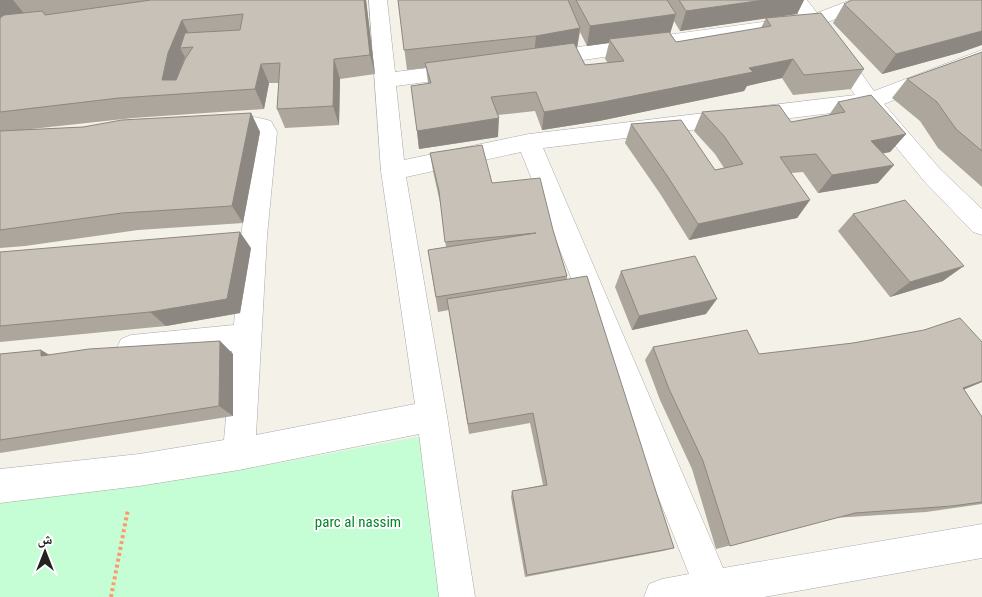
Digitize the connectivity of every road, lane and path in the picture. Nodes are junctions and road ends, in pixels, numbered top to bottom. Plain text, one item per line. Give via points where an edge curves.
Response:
1 (378, 0) edge
2 (798, 0) edge
3 (868, 0) edge
4 (813, 21) junction
5 (982, 57) edge
6 (522, 62) edge
7 (483, 67) edge
8 (386, 80) junction
9 (870, 101) junction
10 (200, 126) edge
11 (529, 142) junction
12 (393, 171) junction
13 (982, 225) edge
14 (246, 337) junction
15 (108, 350) edge
16 (432, 416) junction
17 (239, 454) junction
18 (139, 470) junction
19 (0, 486) edge
20 (982, 541) edge
21 (713, 588) junction
22 (111, 597) edge
23 (457, 597) edge
24 (662, 597) edge

1 - 8 street
2 - 4 street
3 - 4 street
4 - 6 street
4 - 9 street
5 - 9 street
7 - 8 street
8 - 12 street
9 - 11 street
9 - 13 street via 932,175
10 - 14 street via 254,124 265,128 244,237
11 - 12 street
11 - 21 street
12 - 16 street
14 - 15 street
14 - 17 street
16 - 17 street
16 - 23 street
17 - 18 street
18 - 19 street
18 - 22 path via 132,488
20 - 21 street
21 - 24 street

